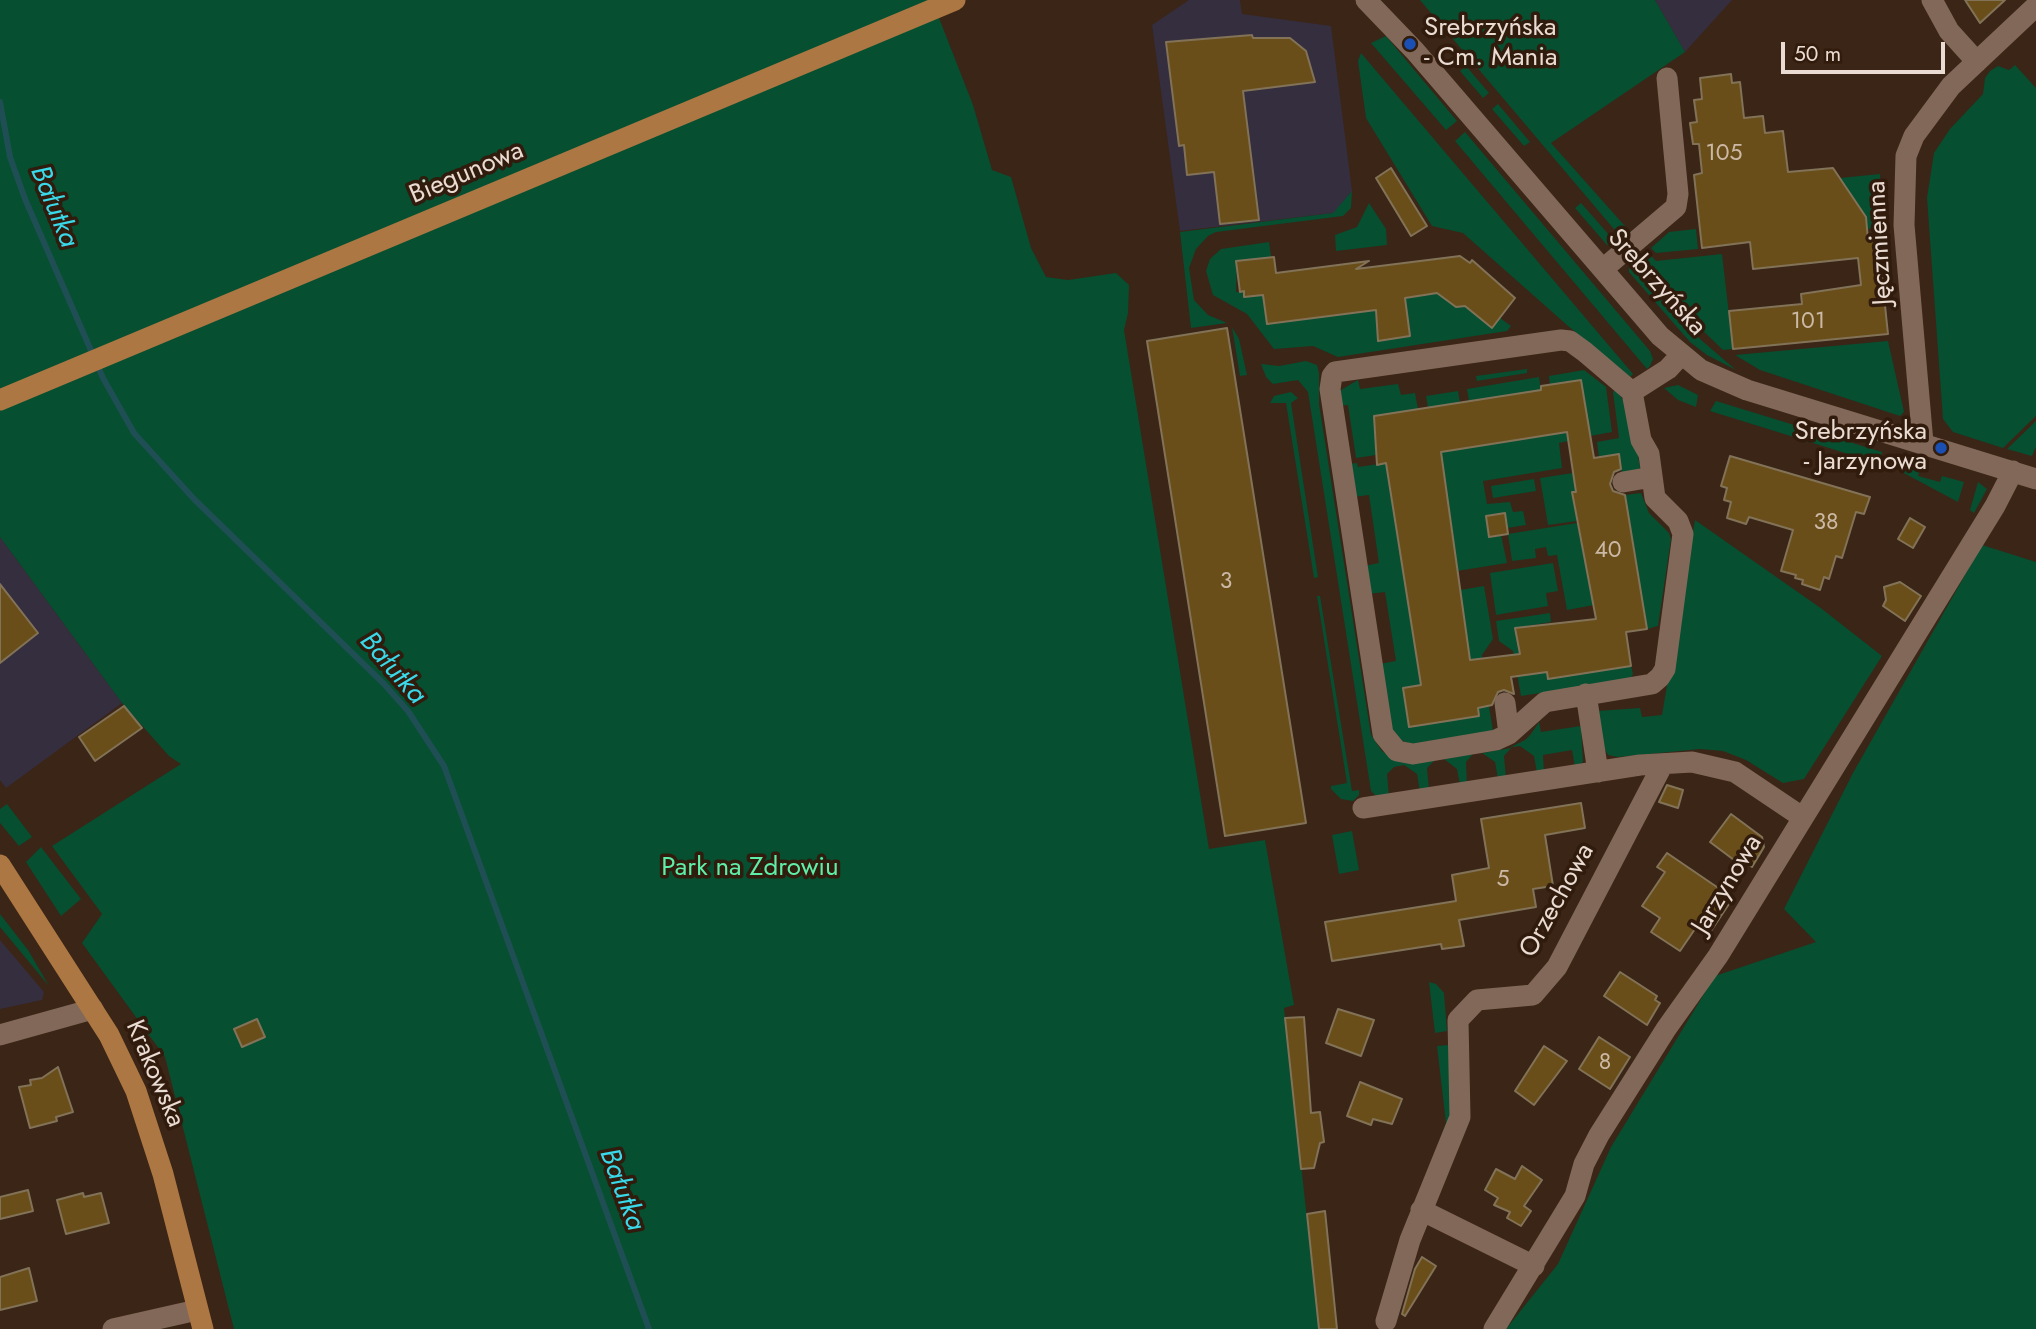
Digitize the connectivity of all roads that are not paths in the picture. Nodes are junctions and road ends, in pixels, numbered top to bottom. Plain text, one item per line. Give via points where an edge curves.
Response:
1 (956, 0) edge
2 (1366, 0) edge
3 (1932, 0) edge
4 (2036, 6) edge
5 (1977, 62) junction
6 (1667, 78) dead end
7 (1603, 269) junction
8 (1681, 355) junction
9 (1632, 392) junction
10 (0, 400) edge
11 (1923, 443) junction
12 (2013, 471) junction
13 (1652, 477) junction
14 (2036, 479) edge
15 (1623, 482) dead end
16 (1586, 694) junction
17 (1504, 703) dead end
18 (1509, 734) junction
19 (1663, 764) junction
20 (1598, 772) junction
21 (1363, 808) dead end
22 (1802, 817) junction
23 (0, 865) edge
24 (93, 1009) junction
25 (0, 1035) edge
26 (1421, 1210) junction
27 (1534, 1266) junction
28 (200, 1319) edge
29 (1386, 1321) dead end
30 (113, 1329) edge
31 (1494, 1329) edge

1 - 10 main road, Biegunowa
2 - 7 street, Srebrzyńska via 1392,24
3 - 5 street via 1949,31
4 - 5 street, Jęczmienna
5 - 11 street, Jęczmienna via 1951,86 1914,136 1903,172 1903,225
6 - 7 street via 1676,207
7 - 8 street, Srebrzyńska
8 - 9 street
8 - 11 street, Srebrzyńska via 1734,386
9 - 13 street
9 - 18 street via 1570,341 1561,340 1332,376 1330,389 1383,734 1397,751 1413,754
11 - 12 street, Srebrzyńska
12 - 14 street, Srebrzyńska
12 - 22 street, Jarzynowa
13 - 15 street
13 - 16 street via 1655,498 1678,521 1683,534 1665,669 1653,684
16 - 18 street via 1545,702
16 - 20 street
17 - 18 street
19 - 20 street
19 - 22 street via 1692,762 1735,772
19 - 26 street, Orzechowa via 1558,967 1533,995 1477,1000 1458,1020 1460,1117
20 - 21 street
22 - 27 street, Jarzynowa via 1718,956 1599,1135 1575,1196
23 - 24 main road, Krakowska
24 - 25 street
24 - 28 main road, Krakowska via 147,1120
26 - 27 street
26 - 29 street, Orzechowa
27 - 31 street, Jarzynowa
28 - 30 street

